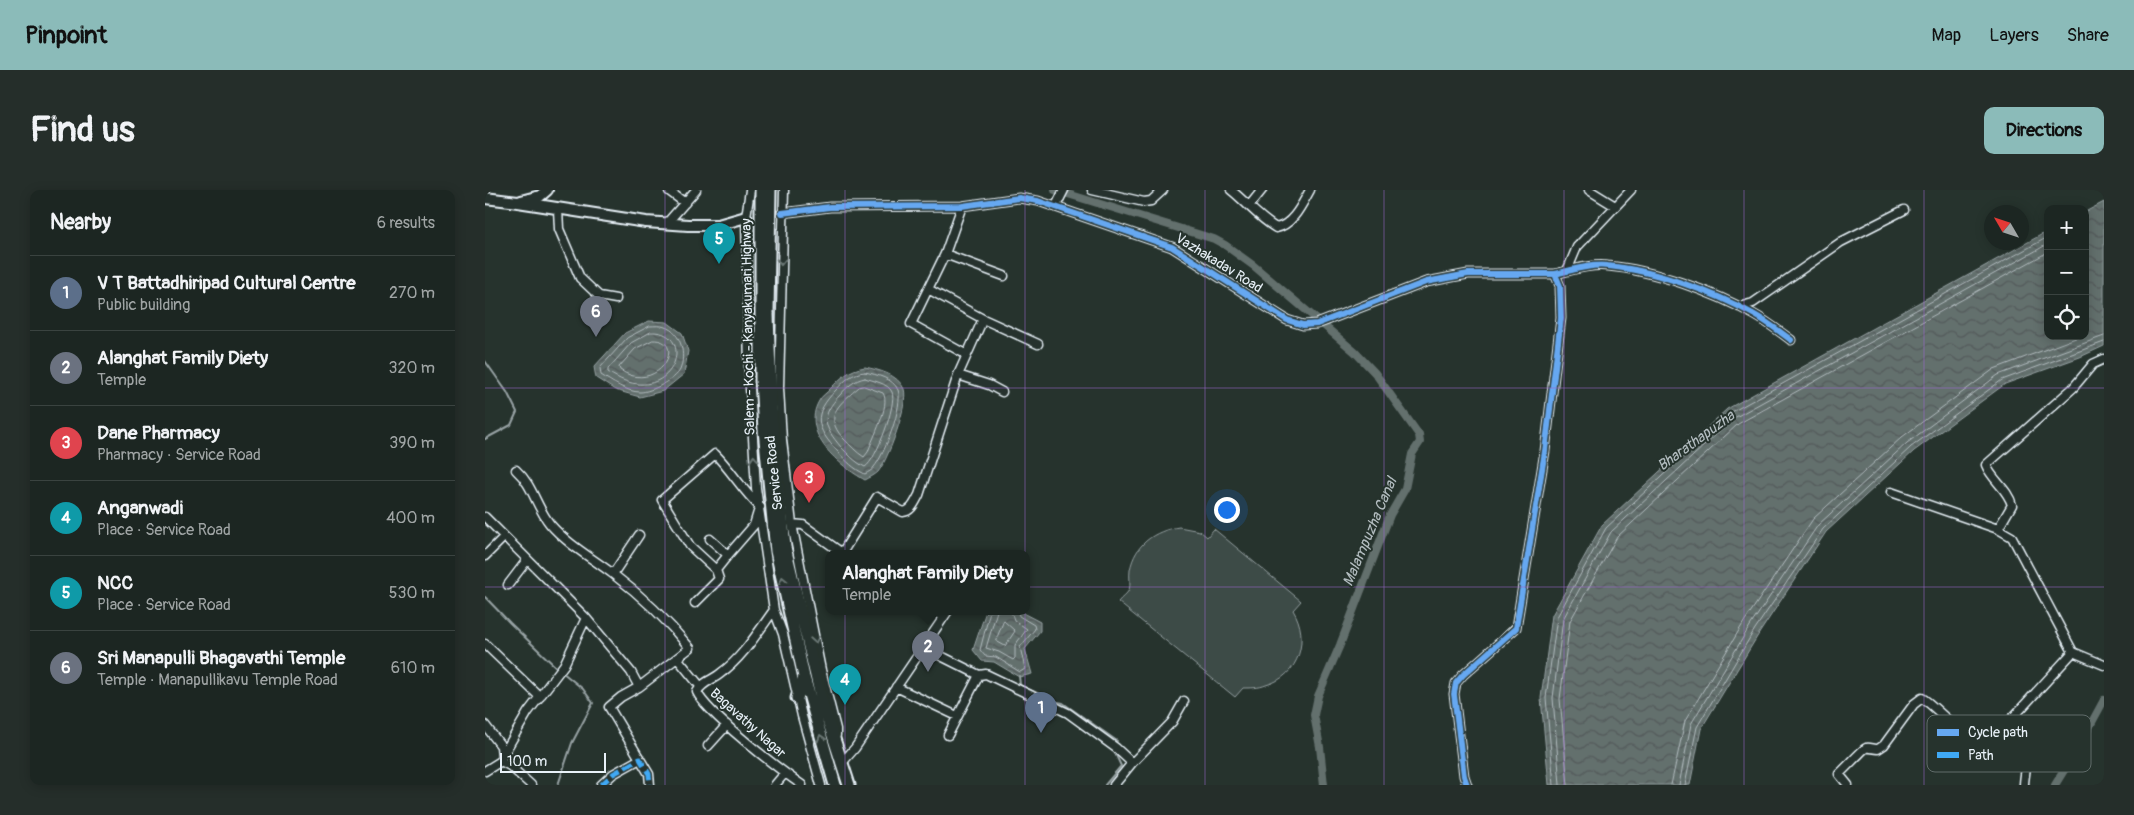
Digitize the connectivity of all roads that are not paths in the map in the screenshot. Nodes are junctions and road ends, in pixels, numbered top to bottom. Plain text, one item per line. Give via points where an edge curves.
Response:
1 (547, 190) edge
2 (696, 190) edge
3 (750, 190) edge
4 (761, 190) edge
5 (770, 190) edge
6 (784, 190) edge
7 (1065, 190) edge
8 (1092, 190) edge
9 (1163, 190) edge
10 (1231, 190) edge
11 (1262, 190) edge
12 (1310, 190) edge
13 (1589, 190) edge
14 (1631, 190) edge
15 (669, 191) dead end
16 (485, 198) edge
17 (518, 202) junction
18 (685, 203) junction
19 (1250, 205) junction
20 (962, 206) junction
21 (1056, 206) junction
22 (1615, 206) junction
23 (558, 209) junction
24 (1904, 210) dead end
25 (782, 213) junction
26 (746, 217) junction
27 (667, 223) junction
28 (945, 254) junction
29 (1567, 271) junction
30 (1555, 274) junction
31 (1004, 276) dead end
32 (928, 289) junction
33 (616, 299) dead end
34 (1739, 307) junction
35 (983, 319) junction
36 (1791, 340) dead end
37 (1038, 344) dead end
38 (967, 355) junction
39 (2104, 359) edge
40 (958, 375) junction
41 (1002, 392) dead end
42 (516, 470) dead end
43 (1891, 492) dead end
44 (759, 507) junction
45 (485, 517) edge
46 (792, 524) junction
47 (1998, 529) junction
48 (639, 535) dead end
49 (504, 537) junction
50 (710, 539) dead end
51 (838, 550) edge
52 (844, 550) edge
53 (728, 555) junction
54 (485, 556) edge
55 (527, 560) junction
56 (715, 570) junction
57 (613, 574) junction
58 (508, 585) dead end
59 (695, 603) dead end
60 (774, 610) junction
61 (945, 615) edge
62 (586, 618) junction
63 (783, 634) junction
64 (485, 644) edge
65 (923, 647) junction
66 (2073, 652) junction
67 (799, 653) junction
68 (677, 658) junction
69 (2104, 665) edge
70 (979, 674) junction
71 (804, 678) junction
72 (700, 686) junction
73 (639, 687) junction
74 (897, 687) junction
75 (540, 697) junction
76 (797, 698) junction
77 (1184, 701) dead end
78 (1944, 715) edge
79 (2015, 715) edge
80 (957, 716) junction
81 (485, 725) edge
82 (727, 725) junction
83 (947, 735) dead end
84 (709, 746) dead end
85 (836, 748) junction
86 (502, 758) junction
87 (640, 760) junction
88 (1132, 762) junction
89 (841, 764) junction
90 (485, 771) edge
91 (2025, 772) edge
92 (785, 774) junction
93 (531, 785) edge
94 (601, 785) edge
95 (650, 785) edge
96 (775, 785) edge
97 (802, 785) edge
98 (821, 785) edge
99 (835, 785) edge
100 (849, 785) edge
101 (1114, 785) edge
102 (1467, 785) edge
103 (1848, 785) edge
104 (2024, 785) edge

1 - 17 main road via 540,196
2 - 18 street
3 - 26 street, Service Road
67 -> 4 highway, Salem - Kochi - Kanyakumari Highway via 776,551 763,430
5 - 85 highway, Salem - Kochi - Kanyakumari Highway via 771,407 785,547
6 - 25 street, Service Road
7 - 21 street
8 - 9 street via 1144,202 1151,201
10 - 19 street
11 - 19 street
12 - 19 street via 1284,226 1276,228
13 - 22 street
14 - 22 street
15 - 18 street
16 - 17 main road
17 - 23 main road
18 - 27 street
20 - 21 street, Vazhakadav Road via 1019,198
20 - 25 street, Vazhakadav Road via 830,207
20 - 28 street
21 - 30 street, Vazhakadav Road via 1172,247 1287,320 1303,325 1317,324 1426,282 1503,273
22 - 29 street via 1577,247
23 - 27 main road
23 - 33 street via 559,229 580,278 599,296
24 - 34 street via 1841,242 1753,303
25 -> 46 street, Service Road via 779,388
26 - 27 main road via 718,225
44 -> 26 street, Service Road via 749,371
28 - 31 street
28 - 32 street
29 - 30 street
29 - 34 street via 1607,265 1656,276 1720,297
30 - 102 street via 1560,286 1560,328 1545,451 1516,628 1463,675 1456,683 1454,694
32 - 35 street
32 - 38 street via 911,324
34 - 36 street
35 - 37 street
35 - 38 street
38 - 40 street
39 - 47 street via 2093,364 2073,388 1986,464 2010,497 2012,505
40 - 41 street
40 - 52 street via 913,506 908,512 903,512 877,497
42 - 57 street via 526,479 550,524
43 - 47 street
44 - 53 street via 754,525
44 - 56 street via 715,454 662,500 690,546
44 - 60 street, Service Road
45 - 49 street
46 - 51 street via 803,524
46 -> 85 street, Service Road via 821,670 837,728
47 - 66 street via 2012,537
48 - 57 street
49 - 54 street
49 - 55 street
50 - 53 street
53 - 56 street
55 - 58 street
55 - 62 street
56 - 59 street via 719,578
57 - 68 street via 655,609 690,648
60 - 63 street, Service Road
60 - 72 street, Bagavathy Nagar via 743,652 721,673
61 - 65 street
62 - 73 street via 631,672
62 - 75 street via 564,664
63 - 67 street
63 - 76 street, Service Road
64 - 75 street
65 - 70 street
65 - 74 street
66 - 69 street
66 - 79 street
67 - 71 highway, Salem - Kochi - Kanyakumari Highway
68 - 72 street
68 - 73 street
70 - 80 street
70 - 88 street via 986,674 1068,713
71 - 76 highway
99 -> 71 highway, Salem - Kochi - Kanyakumari Highway
72 - 82 street, Bagavathy Nagar via 697,692 701,700
73 - 87 street via 609,707
74 - 80 street
74 - 89 street
75 - 86 street
76 - 98 street, Service Road
77 - 88 street via 1172,722
78 - 103 street via 1922,698 1884,745 1878,749 1863,749 1839,774
80 - 83 street
81 - 86 street via 501,746
82 - 84 street
82 - 92 street, Bagavathy Nagar
85 - 89 highway, Salem - Kochi - Kanyakumari Highway
86 - 90 street
86 - 93 street
87 - 94 street via 613,774
87 - 95 street via 649,774
88 - 101 street
89 - 100 highway, Salem - Kochi - Kanyakumari Highway
91 - 104 street
92 - 96 street
92 - 97 street, Bagavathy Nagar

